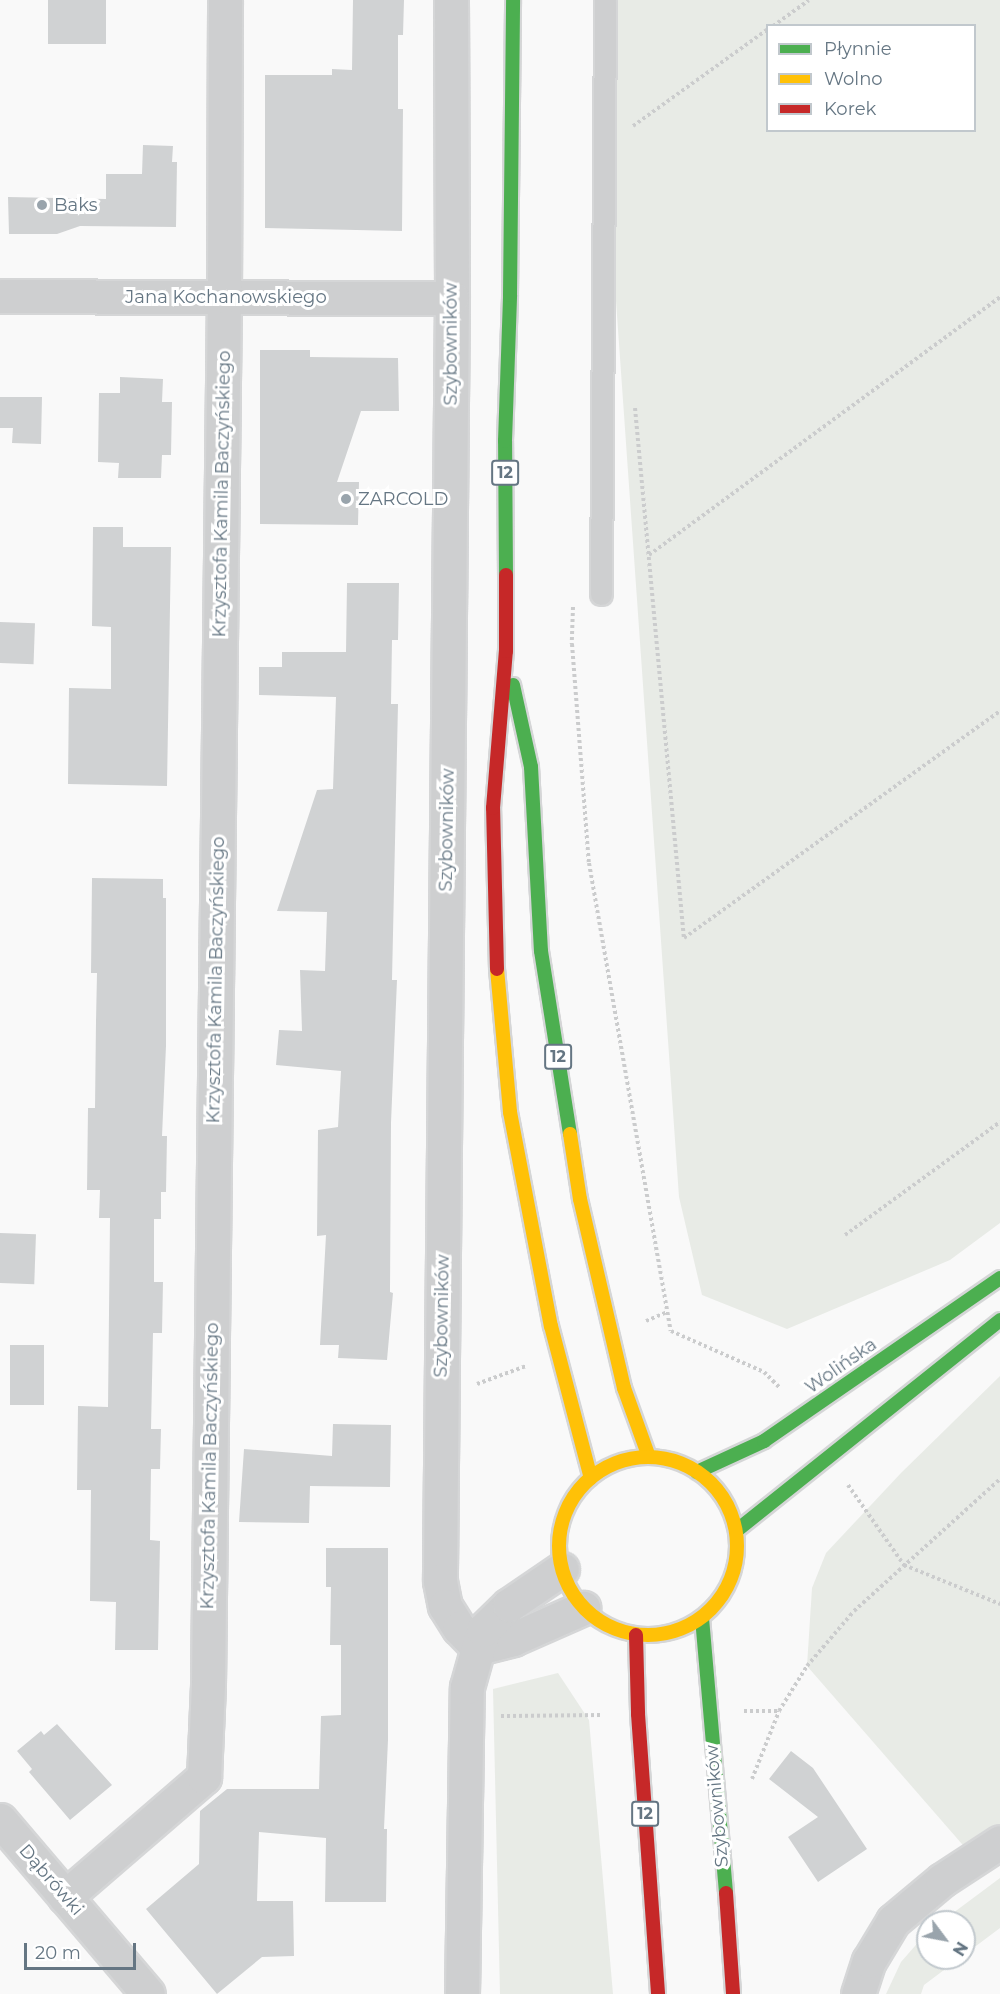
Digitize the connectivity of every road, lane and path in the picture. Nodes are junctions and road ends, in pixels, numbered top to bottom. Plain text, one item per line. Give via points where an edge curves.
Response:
1 (225, 0) edge
2 (452, 0) edge
3 (513, 0) edge
4 (605, 0) edge
5 (808, 0) edge
6 (776, 24) edge
7 (766, 30) edge
8 (627, 132) dead end
9 (0, 296) edge
10 (224, 297) junction
11 (1000, 297) edge
12 (452, 298) junction
13 (634, 402) dead end
14 (649, 555) junction
15 (601, 594) dead end
16 (573, 596) dead end
17 (506, 651) junction
18 (1000, 711) edge
19 (1000, 1122) edge
20 (845, 1235) dead end
21 (1000, 1278) edge
22 (1000, 1320) edge
23 (783, 1391) dead end
24 (649, 1457) junction
25 (697, 1472) junction
26 (591, 1478) junction
27 (1000, 1479) edge
28 (736, 1531) junction
29 (904, 1565) junction
30 (562, 1569) junction
31 (1000, 1604) edge
32 (583, 1608) junction
33 (702, 1618) junction
34 (636, 1635) junction
35 (478, 1648) junction
36 (751, 1782) dead end
37 (0, 1820) edge
38 (1000, 1842) edge
39 (65, 1897) junction
40 (148, 1994) edge
41 (462, 1994) edge
42 (658, 1994) edge
43 (733, 1994) edge
44 (858, 1994) edge

1 - 10 street, Krzysztofa Kamila Baczyńskiego
2 - 12 street, Szybowników
3 - 17 main road, 12 via 505,441
4 - 15 lane
5 - 6 path
7 - 8 path
9 - 10 street, Jana Kochanowskiego
10 - 12 street, Jana Kochanowskiego
10 - 39 street, Krzysztofa Kamila Baczyńskiego via 204,1777
11 - 14 path
12 - 35 street, Szybowników via 440,1581 445,1606
13 - 14 path
14 - 18 path via 684,939
16 - 23 path via 572,644 589,863 671,1331 764,1372
17 - 24 main road, 12 via 531,767 541,951 580,1199 624,1388
17 - 26 main road, 12 via 493,808 495,944 510,1112 551,1326
19 - 20 path
21 - 25 main road, Wolińska via 764,1441
22 - 28 main road
24 - 25 main road via 674,1461
24 - 26 main road via 609,1466
25 - 28 main road via 729,1508
26 - 30 main road via 574,1496 563,1519 559,1544
27 - 29 path
28 - 33 main road via 737,1555 731,1579
29 - 31 path
29 - 36 path via 854,1611 807,1666 779,1711
30 - 32 main road
30 - 35 street via 509,1605 483,1630
32 - 34 main road via 607,1626
32 - 35 street via 513,1639
33 - 34 main road via 659,1635
33 - 43 main road, Szybowników
34 - 42 main road, 12
35 - 41 street via 467,1687
37 - 39 street, Dąbrówki
38 - 44 street via 942,1880 892,1921 869,1961
39 - 40 street, Dąbrówki

